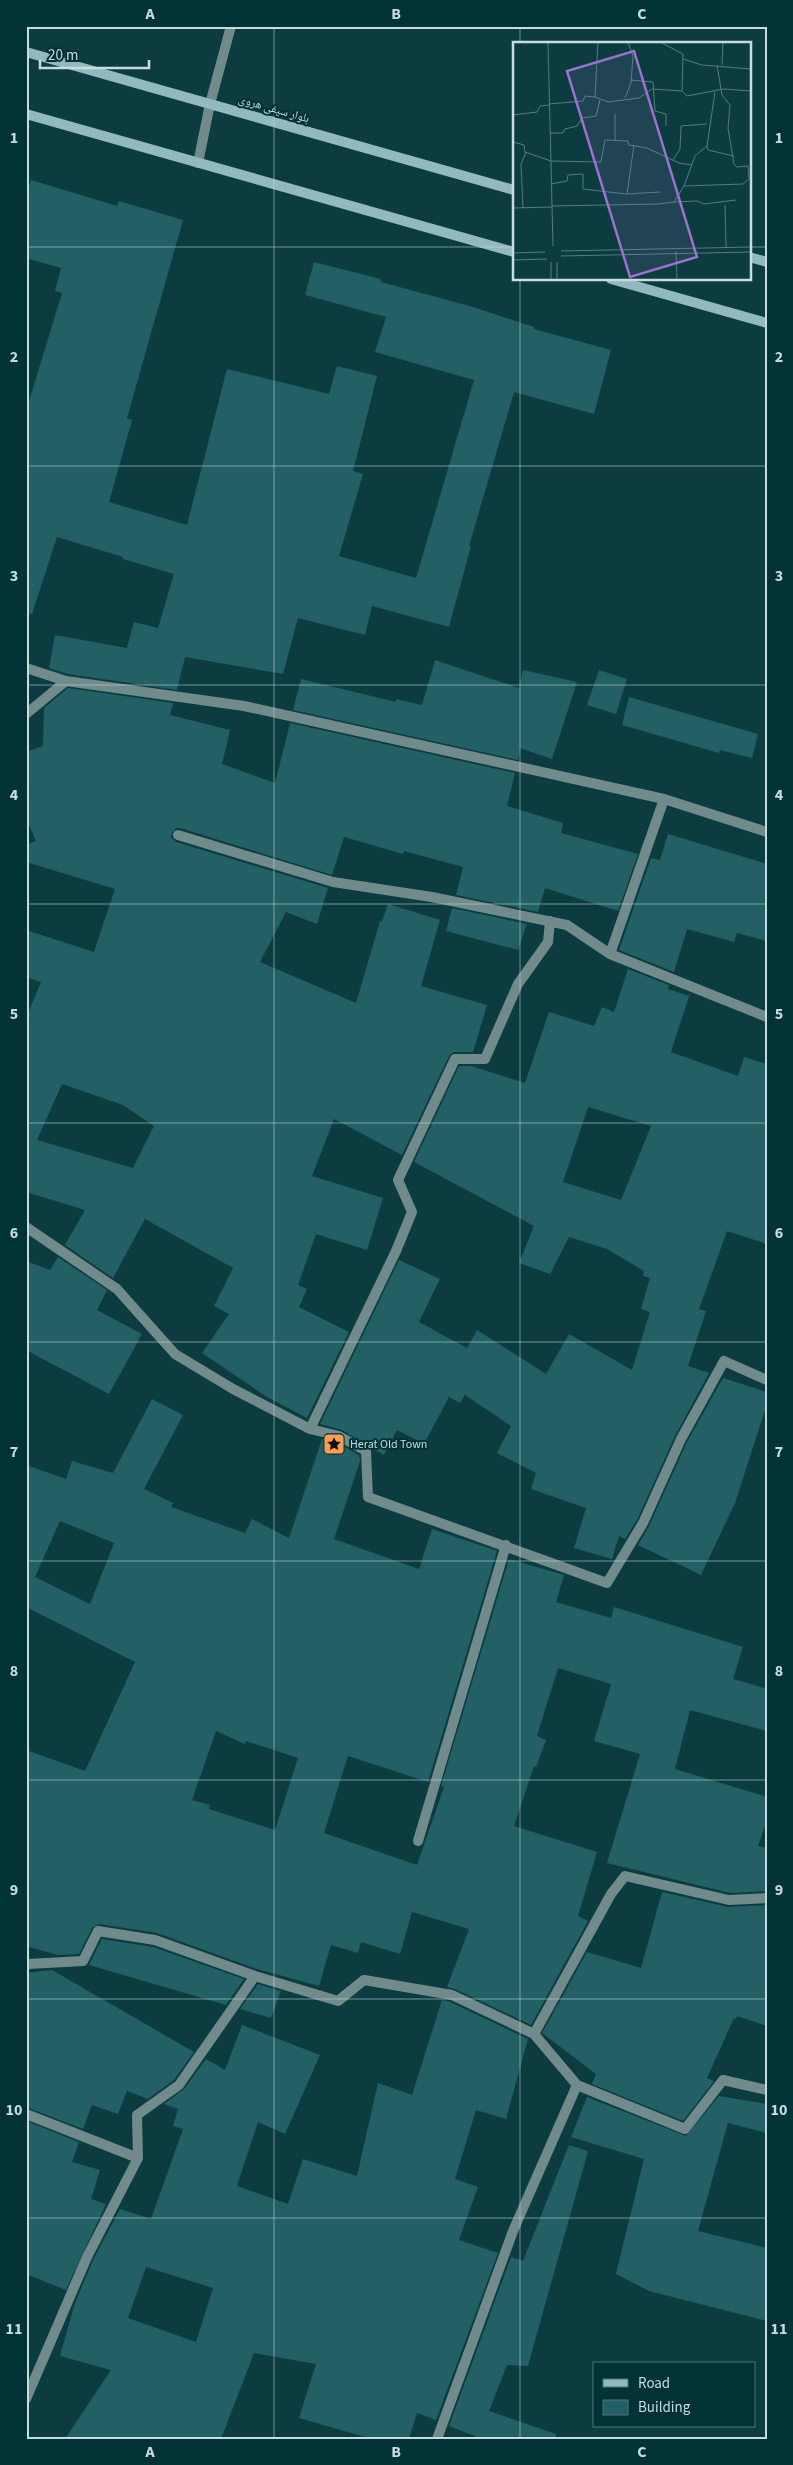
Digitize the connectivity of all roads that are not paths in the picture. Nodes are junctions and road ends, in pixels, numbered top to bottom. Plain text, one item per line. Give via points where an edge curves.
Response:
1 (231, 26) edge
2 (26, 52) edge
3 (210, 104) junction
4 (26, 114) edge
5 (198, 163) junction
6 (513, 190) edge
7 (513, 252) edge
8 (750, 257) edge
9 (767, 262) edge
10 (615, 280) edge
11 (767, 323) edge
12 (26, 668) edge
13 (66, 681) junction
14 (26, 714) edge
15 (664, 799) junction
16 (767, 832) edge
17 (178, 835) dead end
18 (550, 921) junction
19 (610, 954) junction
20 (767, 1017) edge
21 (26, 1227) edge
22 (767, 1380) edge
23 (310, 1429) junction
24 (506, 1545) junction
25 (418, 1840) dead end
26 (767, 1898) edge
27 (26, 1966) edge
28 (256, 1976) junction
29 (534, 2034) junction
30 (576, 2085) junction
31 (767, 2090) edge
32 (26, 2114) edge
33 (138, 2158) junction
34 (26, 2400) edge
35 (437, 2439) edge

1 - 3 street
2 - 3 main road, بلوار سیفی هروی
3 - 5 street
3 - 6 main road, بلوار سیفی هروی
4 - 5 main road
5 - 7 main road
8 - 9 main road
10 - 11 main road
12 - 13 street
13 - 14 street
13 - 15 street via 244,706
15 - 16 street
15 - 19 street
17 - 18 street via 334,882 432,897
18 - 19 street via 567,925
18 - 23 street via 548,942 518,984 485,1059 454,1059 398,1180 412,1212
19 - 20 street
21 - 23 street via 117,1289 175,1354
22 - 24 street via 724,1361 681,1439 643,1523 607,1583
23 - 24 street via 339,1436 366,1451 368,1497
24 - 25 street
26 - 29 street via 729,1900 625,1876 611,1894
27 - 28 street via 82,1961 98,1932 155,1940
28 - 29 street via 338,2001 364,1980 452,1996
28 - 33 street via 179,2085 137,2115
29 - 30 street
30 - 31 street via 685,2129 723,2080
30 - 35 street via 513,2231
32 - 33 street
33 - 34 street via 87,2257

